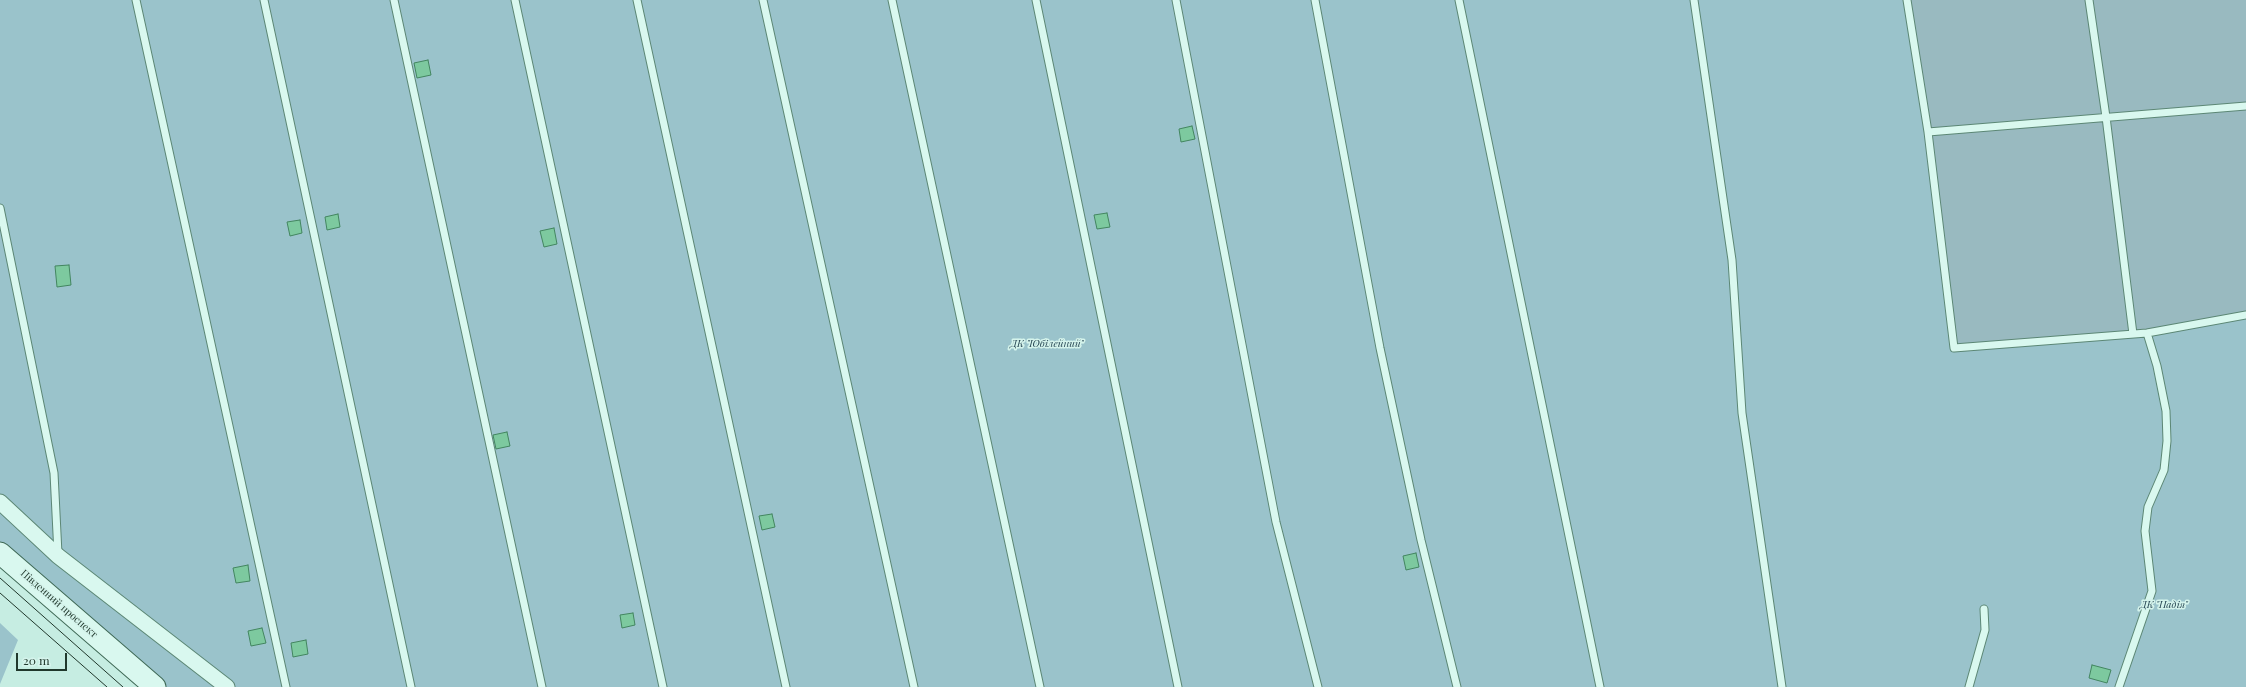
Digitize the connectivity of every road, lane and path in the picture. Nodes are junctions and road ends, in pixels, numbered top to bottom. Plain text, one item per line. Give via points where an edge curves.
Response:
1 (136, 0) edge
2 (264, 0) edge
3 (394, 0) edge
4 (515, 0) edge
5 (637, 0) edge
6 (763, 0) edge
7 (892, 0) edge
8 (1036, 0) edge
9 (1176, 0) edge
10 (1315, 0) edge
11 (1459, 0) edge
12 (1694, 0) edge
13 (1907, 0) edge
14 (2088, 0) edge
15 (2246, 106) edge
16 (2106, 117) junction
17 (1928, 132) junction
18 (0, 208) edge
19 (2246, 315) edge
20 (2147, 332) junction
21 (2133, 334) junction
22 (0, 502) edge
23 (0, 553) edge
24 (58, 556) junction
25 (1984, 609) dead end
26 (155, 687) edge
27 (227, 687) edge
28 (286, 687) edge
29 (411, 687) edge
30 (542, 687) edge
31 (663, 687) edge
32 (786, 687) edge
33 (914, 687) edge
34 (1040, 687) edge
35 (1178, 687) edge
36 (1318, 687) edge
37 (1457, 687) edge
38 (1600, 687) edge
39 (1782, 687) edge
40 (1969, 687) edge
41 (2119, 687) edge

1 - 28 lane
2 - 29 lane
3 - 30 lane
4 - 31 lane
5 - 32 lane
6 - 33 lane
7 - 34 lane
8 - 35 lane
9 - 36 lane via 1276,522
10 - 37 lane via 1380,348 1421,540
11 - 38 lane
12 - 39 lane via 1732,260 1742,413
13 - 17 lane
14 - 16 lane
15 - 16 lane
16 - 17 lane
16 - 21 lane
17 - 21 lane via 1954,348
18 - 24 lane via 54,473
19 - 20 lane
20 - 21 lane
20 - 41 lane via 2166,411 2168,441 2164,470 2148,507 2145,531 2152,591
22 - 24 street
23 - 26 main road, Південний проспект
24 - 27 street
25 - 40 lane via 1986,630

